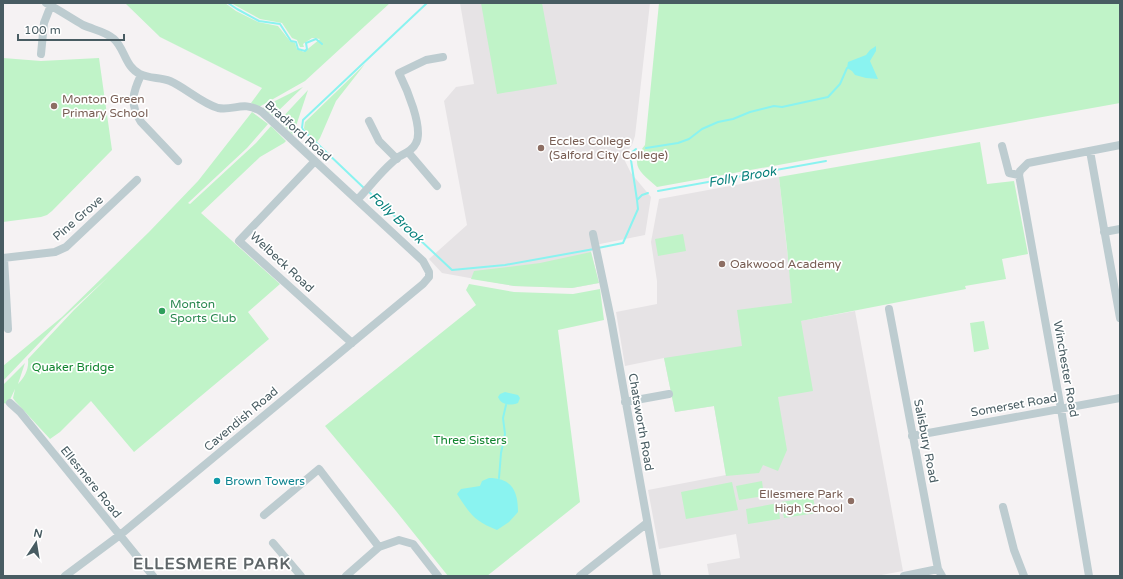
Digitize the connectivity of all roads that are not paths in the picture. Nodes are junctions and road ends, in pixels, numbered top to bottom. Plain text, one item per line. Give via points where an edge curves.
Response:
1 (49, 4) edge
2 (41, 54) dead end
3 (443, 56) dead end
4 (141, 74) junction
5 (370, 121) dead end
6 (1120, 145) edge
7 (1002, 146) dead end
8 (1090, 151) junction
9 (408, 152) junction
10 (397, 159) junction
11 (178, 161) dead end
12 (315, 161) junction
13 (1019, 175) junction
14 (137, 180) dead end
15 (437, 186) dead end
16 (357, 200) junction
17 (1120, 230) edge
18 (1104, 232) junction
19 (593, 237) dead end
20 (3, 258) edge
21 (429, 276) joint
22 (889, 309) dead end
23 (1120, 316) edge
24 (8, 328) dead end
25 (352, 342) junction
26 (669, 394) dead end
27 (1120, 398) edge
28 (625, 402) junction
29 (10, 404) dead end
30 (1061, 409) junction
31 (912, 436) junction
32 (1003, 507) dead end
33 (264, 515) dead end
34 (647, 523) junction
35 (120, 535) junction
36 (273, 543) dead end
37 (379, 547) junction
38 (940, 572) edge
39 (65, 576) edge
40 (153, 576) edge
41 (301, 576) edge
42 (346, 576) edge
43 (438, 576) edge
44 (580, 576) edge
45 (657, 576) edge
46 (904, 576) edge
47 (1024, 576) edge
48 (1090, 576) edge

1 - 2 street
1 - 4 street via 83,25 112,38 120,46 130,65
3 - 9 street via 430,55 422,62 398,70 412,102 417,130 416,143
4 - 11 street via 133,97 136,115
4 - 12 street, Bradford Road via 169,81 215,107 246,106 259,110
5 - 10 street via 379,141
6 - 8 street
7 - 13 street via 1009,173
8 - 13 street via 1028,163
8 - 18 street
9 - 10 street
9 - 15 street
10 - 16 street
12 - 16 street, Bradford Road
12 - 25 street, Welbeck Road via 239,241
13 - 30 street, Winchester Road
14 - 20 street, Pine Grove via 63,249
16 - 21 street, Bradford Road via 423,261 428,268
17 - 18 street
18 - 23 street
19 - 28 street, Chatsworth Road via 611,319
20 - 24 street
21 - 25 street, Cavendish Road via 423,284
22 - 31 street, Salisbury Road
25 - 35 street, Cavendish Road
26 - 28 street
27 - 30 street, Somerset Road
28 - 34 street, Chatsworth Road
29 - 35 street, Ellesmere Road via 20,412
30 - 31 street, Somerset Road
30 - 48 street, Winchester Road
31 - 38 street, Salisbury Road
32 - 47 street
33 - 37 street via 319,469
34 - 44 street
34 - 45 street, Chatsworth Road
35 - 39 street, Cavendish Road
35 - 40 street, Ellesmere Road
36 - 41 street
37 - 42 street
37 - 43 street via 399,540 413,544
38 - 46 street

